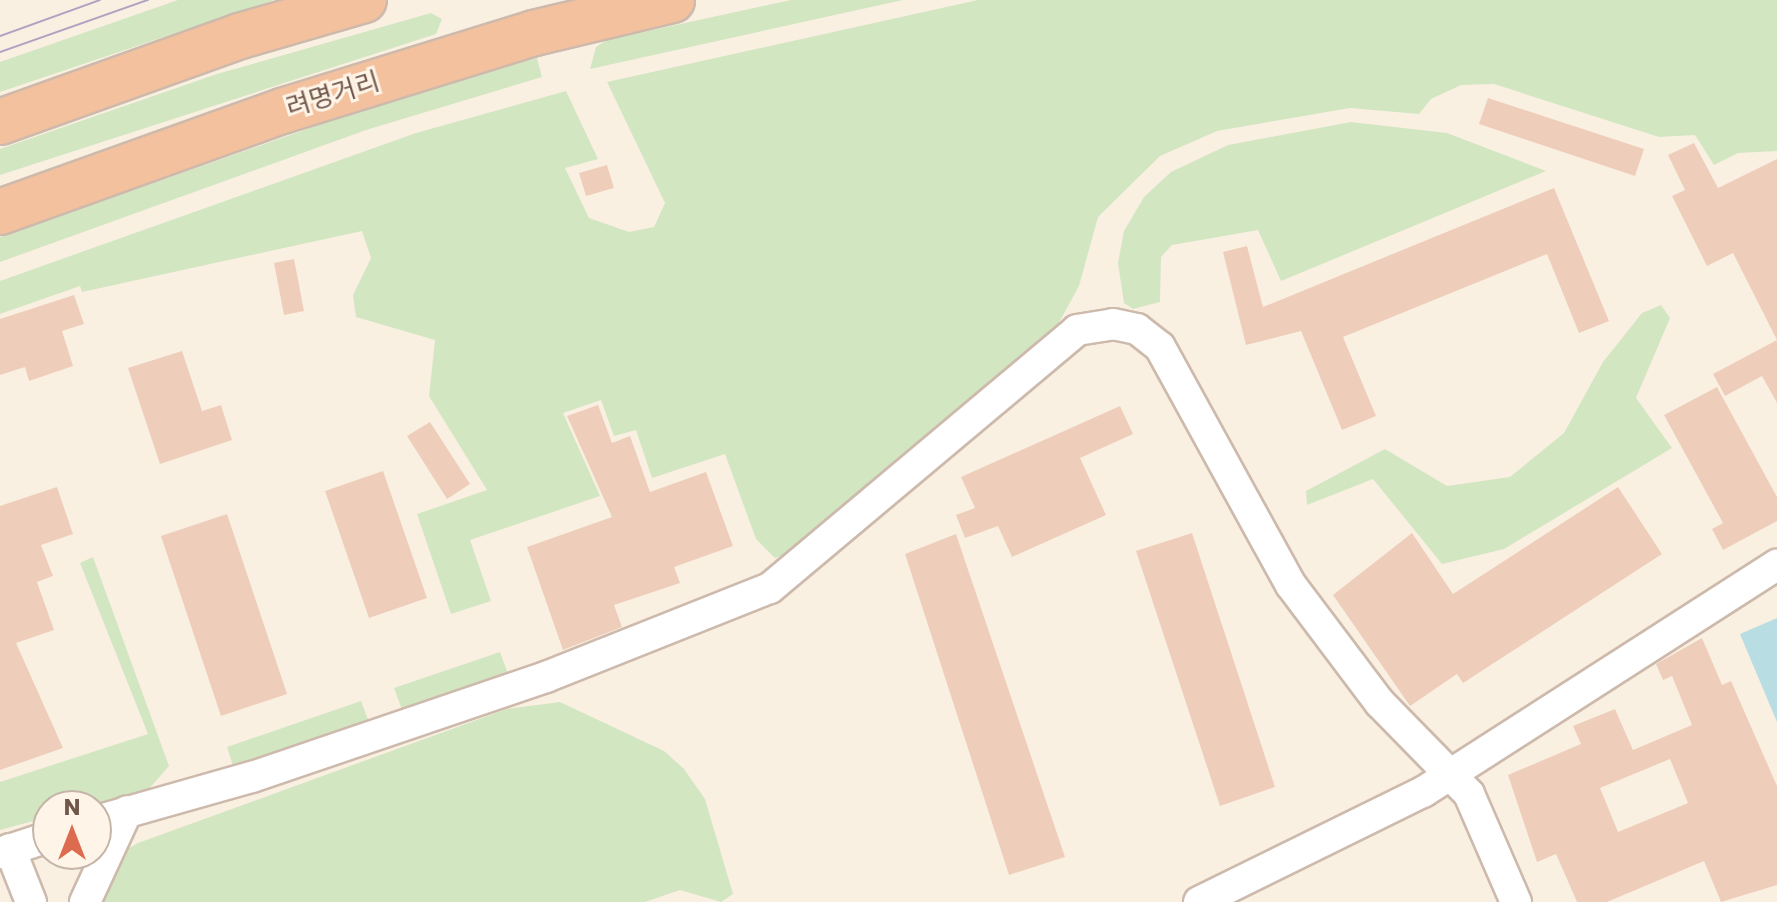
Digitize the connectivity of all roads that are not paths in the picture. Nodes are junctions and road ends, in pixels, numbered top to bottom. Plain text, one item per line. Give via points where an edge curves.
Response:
1 (364, 0) edge
2 (672, 0) edge
3 (0, 122) edge
4 (0, 212) edge
5 (1777, 565) edge
6 (1452, 774) junction
7 (127, 811) junction
8 (112, 816) edge
9 (32, 842) edge
10 (5, 851) edge
11 (31, 902) edge
12 (85, 902) edge
13 (1199, 902) edge
14 (1516, 902) edge

1 - 3 highway via 240,36
2 - 4 highway, 려명거리 via 534,33 282,111
5 - 6 street
6 - 7 street via 1380,703 1291,585 1160,347 1137,329 1113,324 1077,330 770,588 546,677 252,777
6 - 13 street via 1287,864
6 - 14 street via 1469,794
7 - 8 street
7 - 12 street
9 - 10 street
10 - 11 street

